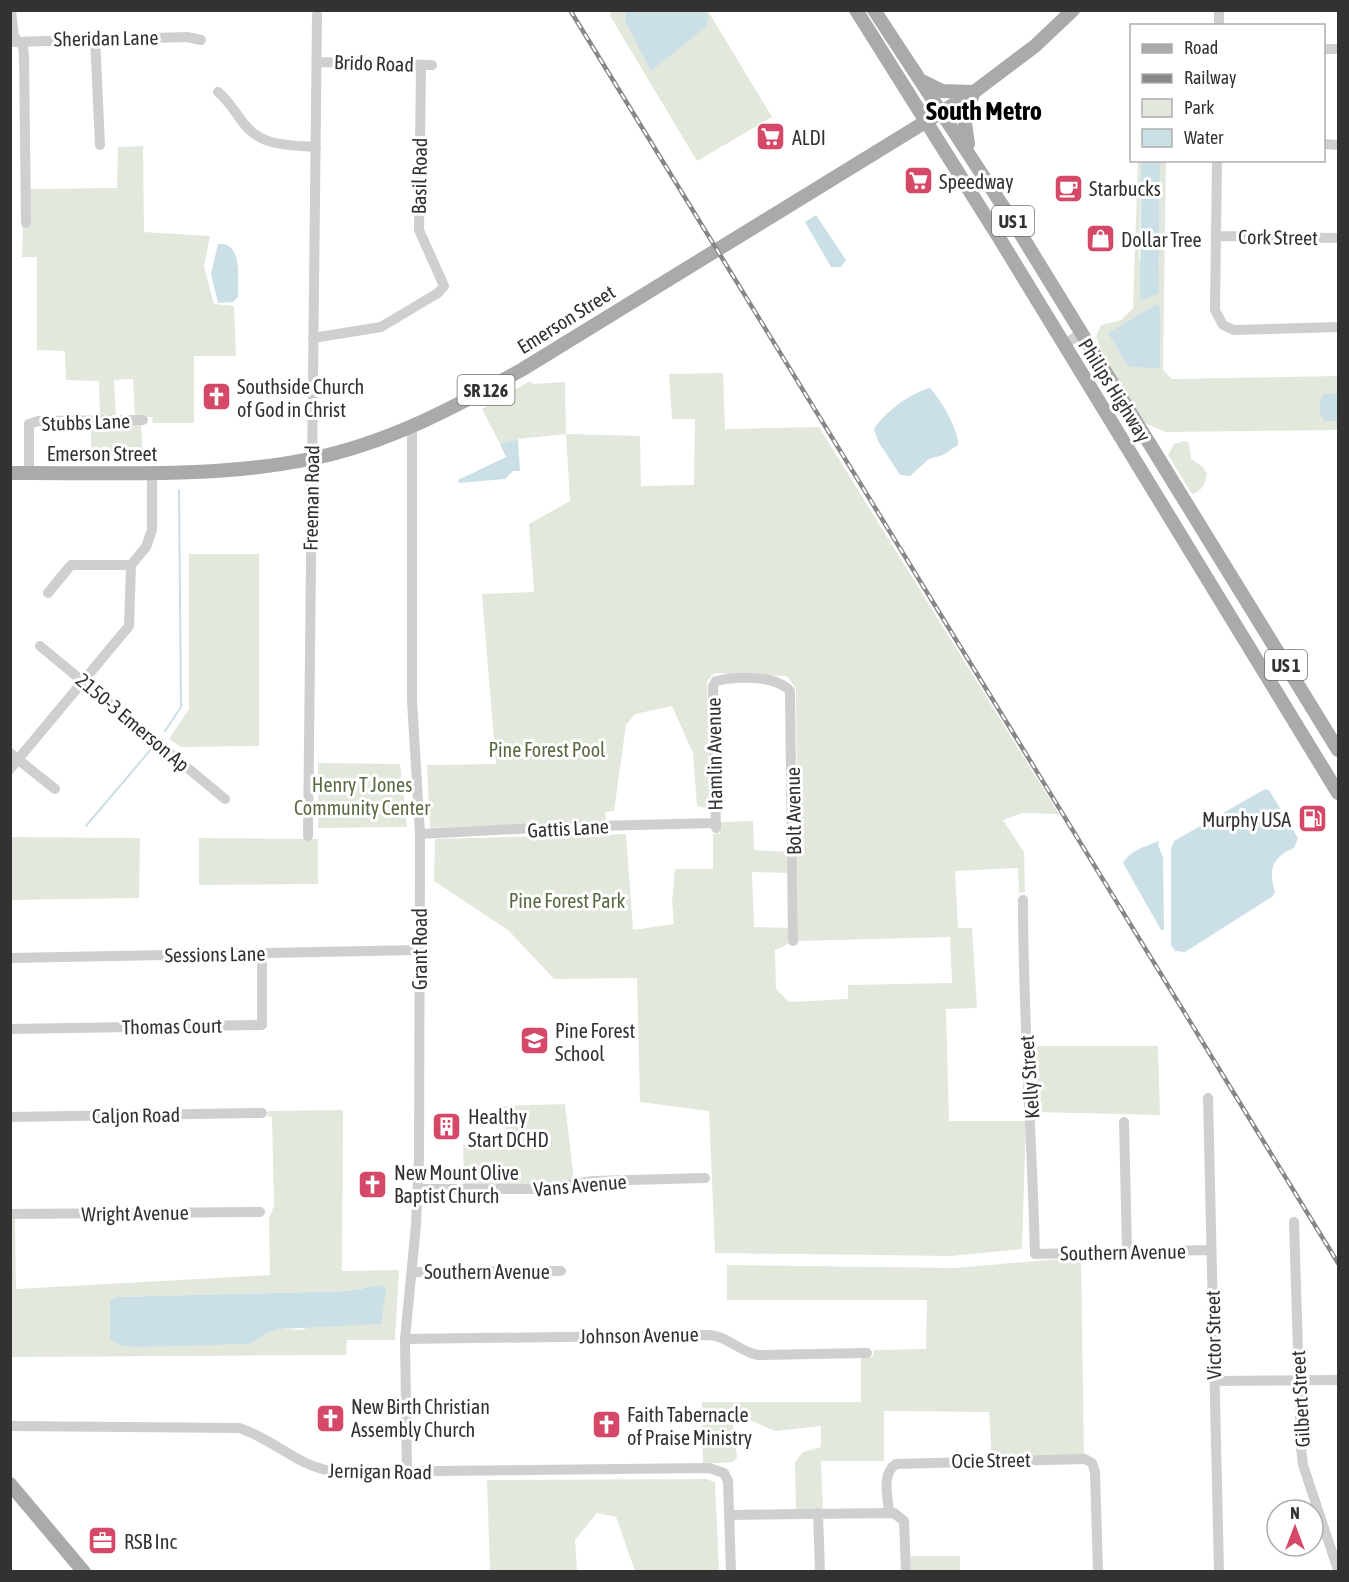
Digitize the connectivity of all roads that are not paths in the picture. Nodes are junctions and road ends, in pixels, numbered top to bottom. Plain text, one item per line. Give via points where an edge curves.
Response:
1 (11, 10) edge
2 (856, 10) edge
3 (874, 10) edge
4 (1073, 10) edge
5 (317, 15) dead end
6 (95, 38) junction
7 (201, 40) dead end
8 (14, 42) edge
9 (316, 62) junction
10 (426, 65) joint
11 (922, 81) junction
12 (218, 92) dead end
13 (974, 92) junction
14 (942, 111) junction
15 (926, 121) junction
16 (100, 145) dead end
17 (316, 147) junction
18 (970, 154) junction
19 (1217, 162) edge
20 (26, 223) dead end
21 (1217, 236) junction
22 (1338, 238) edge
23 (1338, 327) edge
24 (1083, 332) junction
25 (313, 339) junction
26 (1064, 345) junction
27 (143, 420) dead end
28 (412, 426) junction
29 (312, 459) junction
30 (10, 473) edge
31 (29, 473) junction
32 (152, 473) junction
33 (1188, 504) junction
34 (1170, 516) junction
35 (131, 565) junction
36 (48, 592) dead end
37 (1257, 616) junction
38 (1239, 629) junction
39 (40, 646) dead end
40 (83, 682) junction
41 (784, 684) joint
42 (1325, 728) junction
43 (1306, 739) junction
44 (1338, 750) edge
45 (15, 756) edge
46 (10, 769) edge
47 (55, 789) dead end
48 (1338, 793) edge
49 (225, 799) dead end
50 (716, 825) joint
51 (420, 834) junction
52 (308, 836) dead end
53 (1023, 900) dead end
54 (793, 941) dead end
55 (419, 950) junction
56 (262, 953) junction
57 (10, 958) edge
58 (10, 1029) edge
59 (1208, 1098) dead end
60 (262, 1113) dead end
61 (10, 1117) edge
62 (1124, 1122) dead end
63 (705, 1178) dead end
64 (418, 1189) junction
65 (260, 1212) dead end
66 (10, 1214) edge
67 (1294, 1222) dead end
68 (1211, 1250) junction
69 (1127, 1251) junction
70 (1035, 1254) joint
71 (561, 1271) dead end
72 (412, 1272) junction
73 (405, 1339) junction
74 (867, 1353) dead end
75 (1338, 1380) edge
76 (1214, 1381) junction
77 (1298, 1381) junction
78 (10, 1426) edge
79 (407, 1472) junction
80 (10, 1484) edge
81 (889, 1512) junction
82 (819, 1514) junction
83 (730, 1515) junction
84 (1338, 1570) edge
85 (84, 1572) edge
86 (731, 1572) edge
87 (820, 1572) edge
88 (906, 1572) edge
89 (1098, 1572) edge
90 (1219, 1572) edge

1 - 8 street
2 - 15 main road, Philips Highway / US 1
3 - 11 main road, Philips Highway / US 1
4 - 13 main road, Emerson Street via 1027,52
5 - 9 street, Freeman Road
6 - 7 street, Sheridan Lane
6 - 8 street, Sheridan Lane
6 - 16 street
8 - 20 street via 23,46 24,57
9 - 10 street, Brido Road
9 - 17 street, Freeman Road
10 - 25 street, Basil Road via 419,230 444,286 381,327
11 - 13 main road via 942,91
11 - 14 main road, Philips Highway / US 1
12 - 17 street via 258,138 274,144
13 - 14 main road, Emerson Street
13 - 18 main road via 964,120
14 - 15 main road, Emerson Street
14 - 18 main road, Philips Highway / US 1
15 - 26 main road, Philips Highway / US 1
15 - 28 main road, Emerson Street / SR 126 via 523,369
17 - 25 street, Freeman Road
18 - 24 main road, Philips Highway / US 1
19 - 21 street
21 - 22 street, Cork Street
21 - 23 street via 1215,310 1220,321 1234,330
24 - 26 street
24 - 33 main road, Philips Highway / US 1
25 - 29 street, Freeman Road
26 - 34 main road, Philips Highway / US 1
27 - 31 street, Stubbs Lane via 29,424
28 - 29 main road, Emerson Street / SR 126
28 - 51 street, Grant Road via 412,701
29 - 32 main road, Emerson Street / SR 126 via 226,471
29 - 52 street, Freeman Road
30 - 31 main road, Emerson Street / SR 126
31 - 32 main road, Emerson Street / SR 126
32 - 35 street via 149,540
33 - 34 street
33 - 37 main road, Philips Highway / US 1
34 - 38 main road, Philips Highway / US 1
35 - 36 street via 71,565
35 - 40 street via 131,622
37 - 38 street
37 - 42 main road, Philips Highway / US 1
38 - 43 main road, Philips Highway / US 1
39 - 40 street, 2150-3 Emerson Ap
40 - 45 street
40 - 49 street, 2150-3 Emerson Ap
41 - 50 street, Hamlin Avenue via 724,679 713,686
41 - 54 street, Bolt Avenue via 790,691
42 - 43 street
42 - 44 main road, Philips Highway / US 1
43 - 48 main road, Philips Highway / US 1
45 - 46 street
45 - 47 street
50 - 51 street, Gattis Lane
51 - 55 street, Grant Road
53 - 70 street, Kelly Street via 1023,1005 1032,1121
55 - 56 street, Sessions Lane
55 - 64 street, Grant Road
56 - 57 street, Sessions Lane
56 - 58 street, Thomas Court via 262,1025
59 - 68 street, Victor Street
60 - 61 street, Caljon Road
62 - 69 street
63 - 64 street, Vans Avenue via 592,1181 543,1189
64 - 72 street, Grant Road
65 - 66 street, Wright Avenue
67 - 77 street, Gilbert Street
68 - 69 street, Southern Avenue
68 - 76 street, Victor Street
69 - 70 street, Southern Avenue
71 - 72 street, Southern Avenue
72 - 73 street, Grant Road
73 - 74 street, Johnson Avenue via 710,1335 722,1336 744,1351 759,1354
73 - 79 street, Grant Road
75 - 77 street
76 - 77 street
76 - 90 street, Victor Street
77 - 84 street, Gilbert Street via 1303,1465
78 - 79 street, Jernigan Road via 225,1426 253,1432 317,1469
79 - 83 street, Jernigan Road via 709,1468 724,1473 730,1490
80 - 85 main road
81 - 82 street
81 - 88 street via 899,1514 904,1521
81 - 89 street, Ocie Street via 887,1478 891,1467 902,1462 1077,1459 1092,1463
82 - 83 street
82 - 87 street
83 - 86 street

